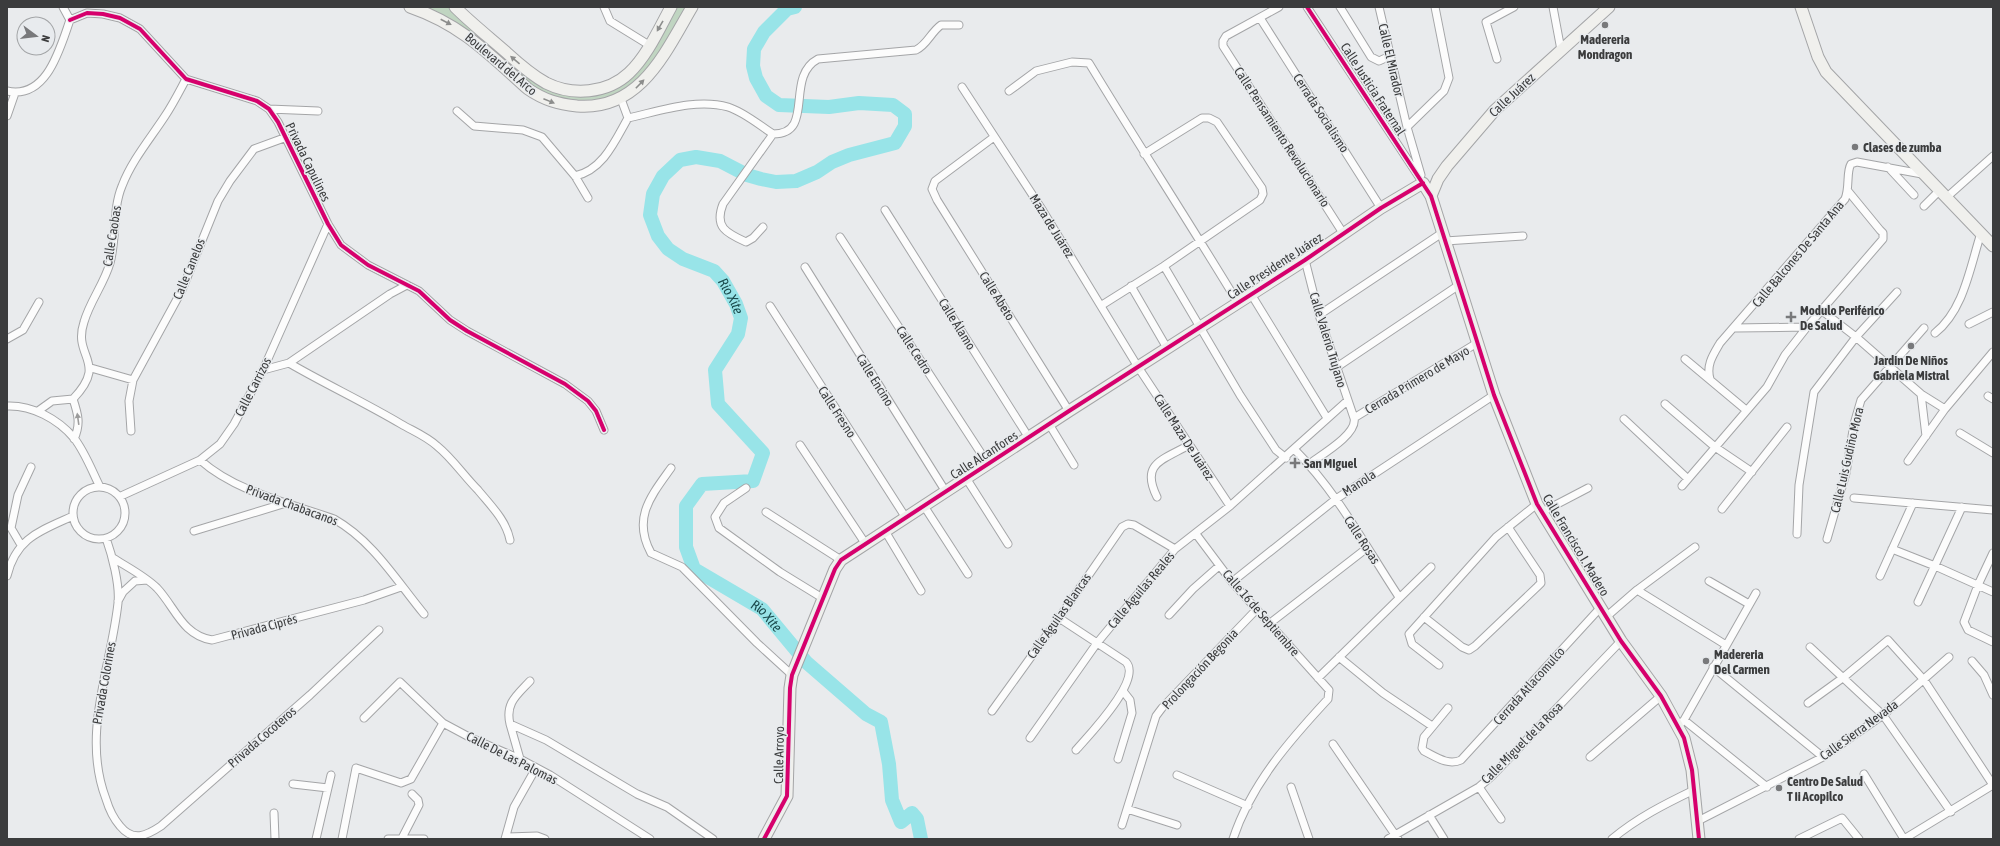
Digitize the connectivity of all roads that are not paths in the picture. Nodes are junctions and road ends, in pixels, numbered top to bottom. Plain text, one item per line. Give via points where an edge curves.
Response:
1 (63, 7) edge
2 (410, 7) edge
3 (455, 7) edge
4 (604, 7) edge
5 (671, 7) edge
6 (692, 7) edge
7 (1279, 7) edge
8 (1307, 7) edge
9 (1340, 7) edge
10 (1379, 7) edge
11 (1435, 7) edge
12 (1514, 7) edge
13 (1554, 7) edge
14 (1801, 7) edge
15 (1603, 9) edge
16 (1260, 18) junction
17 (70, 20) junction
18 (959, 25) dead end
19 (649, 45) junction
20 (1561, 50) junction
21 (1390, 56) junction
22 (1497, 59) dead end
23 (186, 80) junction
24 (962, 87) dead end
25 (1010, 90) dead end
26 (7, 91) edge
27 (15, 93) junction
28 (621, 99) junction
29 (269, 109) junction
30 (318, 111) dead end
31 (457, 112) dead end
32 (7, 116) edge
33 (628, 118) junction
34 (1407, 127) junction
35 (773, 134) junction
36 (994, 137) junction
37 (284, 138) junction
38 (1144, 154) junction
39 (1993, 156) edge
40 (1888, 167) junction
41 (1922, 174) junction
42 (574, 176) junction
43 (1423, 183) junction
44 (1848, 191) junction
45 (1944, 194) junction
46 (1914, 195) dead end
47 (1431, 196) junction
48 (588, 198) dead end
49 (1924, 206) dead end
50 (1381, 208) junction
51 (885, 210) dead end
52 (328, 224) junction
53 (763, 227) dead end
54 (1343, 233) junction
55 (1981, 233) junction
56 (1523, 236) dead end
57 (840, 237) dead end
58 (1444, 237) junction
59 (1200, 240) junction
60 (1992, 242) edge
61 (1305, 260) junction
62 (1164, 266) junction
63 (805, 267) dead end
64 (1459, 285) junction
65 (407, 286) junction
66 (1131, 286) junction
67 (1897, 292) dead end
68 (1251, 294) junction
69 (39, 302) dead end
70 (1238, 303) junction
71 (1102, 305) junction
72 (770, 306) dead end
73 (1821, 310) junction
74 (1993, 312) edge
75 (1319, 315) junction
76 (1969, 324) dead end
77 (1200, 327) junction
78 (1807, 327) junction
79 (1734, 328) junction
80 (1924, 328) dead end
81 (1935, 333) dead end
82 (1856, 336) junction
83 (7, 339) edge
84 (1477, 343) junction
85 (1167, 348) junction
86 (1993, 352) edge
87 (1685, 359) dead end
88 (289, 363) junction
89 (1890, 366) junction
90 (1138, 367) junction
91 (1337, 367) junction
92 (91, 368) junction
93 (263, 370) junction
94 (1710, 379) junction
95 (133, 380) junction
96 (1921, 394) junction
97 (1494, 396) junction
98 (73, 399) junction
99 (1347, 401) junction
100 (1665, 404) dead end
101 (7, 406) edge
102 (1945, 409) junction
103 (1746, 410) junction
104 (38, 411) junction
105 (1069, 411) junction
106 (1327, 418) junction
107 (1354, 418) junction
108 (1624, 420) dead end
109 (1049, 424) junction
110 (1787, 427) dead end
111 (604, 430) dead end
112 (131, 432) dead end
113 (1960, 433) dead end
114 (1926, 436) junction
115 (1029, 438) junction
116 (74, 439) junction
117 (800, 445) dead end
118 (1189, 445) junction
119 (1715, 447) junction
120 (1295, 450) junction
121 (1993, 453) edge
122 (1286, 458) junction
123 (200, 460) junction
124 (1908, 462) dead end
125 (988, 464) junction
126 (1309, 464) junction
127 (1074, 465) dead end
128 (30, 466) dead end
129 (671, 468) dead end
130 (1752, 472) junction
131 (966, 478) junction
132 (1688, 479) junction
133 (1682, 486) dead end
134 (100, 487) junction
135 (746, 488) dead end
136 (1588, 488) dead end
137 (946, 492) junction
138 (121, 496) junction
139 (1157, 497) dead end
140 (1854, 498) dead end
141 (1336, 499) junction
142 (286, 502) junction
143 (1913, 503) junction
144 (924, 506) junction
145 (1230, 506) junction
146 (1540, 508) junction
147 (1962, 508) junction
148 (1722, 509) dead end
149 (1993, 510) edge
150 (766, 512) dead end
151 (72, 516) junction
152 (906, 518) junction
153 (1508, 527) junction
154 (885, 530) junction
155 (194, 531) dead end
156 (1196, 534) junction
157 (1797, 534) dead end
158 (106, 538) junction
159 (1827, 539) dead end
160 (510, 540) dead end
161 (865, 543) junction
162 (1008, 544) dead end
163 (21, 545) junction
164 (1695, 547) dead end
165 (1367, 548) junction
166 (1175, 549) junction
167 (1892, 549) junction
168 (1993, 553) edge
169 (113, 558) junction
170 (841, 560) junction
171 (1219, 566) junction
172 (1935, 566) junction
173 (1431, 567) dead end
174 (968, 574) dead end
175 (7, 576) edge
176 (1880, 576) dead end
177 (147, 580) junction
178 (1709, 581) dead end
179 (1232, 582) junction
180 (1978, 585) junction
181 (401, 586) junction
182 (1637, 590) junction
183 (921, 591) dead end
184 (1993, 592) edge
185 (1756, 593) dead end
186 (1399, 597) junction
187 (824, 599) junction
188 (118, 601) junction
189 (1918, 602) dead end
190 (1749, 604) junction
191 (1256, 610) junction
192 (1604, 612) junction
193 (424, 614) dead end
194 (1169, 615) dead end
195 (1424, 617) junction
196 (1060, 618) junction
197 (1269, 624) junction
198 (379, 630) dead end
199 (1621, 641) junction
200 (1993, 642) edge
201 (1097, 643) junction
202 (1726, 645) junction
203 (1810, 647) dead end
204 (1338, 657) junction
205 (1949, 657) dead end
206 (1972, 662) dead end
207 (1439, 665) dead end
208 (1713, 667) junction
209 (794, 671) junction
210 (1844, 677) junction
211 (1318, 678) junction
212 (1924, 680) junction
213 (530, 681) dead end
214 (1123, 690) junction
215 (1993, 695) edge
216 (1661, 696) junction
217 (1808, 703) dead end
218 (1448, 708) dead end
219 (992, 710) dead end
220 (1883, 715) junction
221 (364, 718) dead end
222 (443, 723) junction
223 (1681, 723) junction
224 (510, 724) junction
225 (1432, 726) junction
226 (1030, 738) dead end
227 (1333, 744) dead end
228 (1076, 750) dead end
229 (1590, 757) dead end
230 (1822, 757) junction
231 (1118, 758) dead end
232 (520, 759) junction
233 (536, 768) junction
234 (1864, 774) dead end
235 (331, 775) dead end
236 (1177, 775) dead end
237 (293, 784) dead end
238 (1993, 785) edge
239 (1291, 787) dead end
240 (1479, 787) junction
241 (1767, 787) junction
242 (328, 788) junction
243 (1694, 790) junction
244 (412, 794) dead end
245 (1248, 806) junction
246 (1127, 809) junction
247 (1951, 812) junction
248 (274, 813) dead end
249 (1429, 815) junction
250 (1501, 819) dead end
251 (1696, 822) junction
252 (1177, 825) dead end
253 (1122, 826) dead end
254 (1397, 837) edge
255 (140, 838) edge
256 (402, 838) junction
257 (506, 838) edge
258 (275, 839) edge
259 (316, 839) edge
260 (342, 839) edge
261 (388, 839) edge
262 (416, 839) edge
263 (424, 839) edge
264 (545, 839) edge
265 (650, 839) edge
266 (713, 839) edge
267 (764, 839) edge
268 (1234, 839) edge
269 (1309, 839) edge
270 (1388, 839) edge
271 (1444, 839) edge
272 (1612, 839) edge
273 (1699, 839) edge
274 (1799, 839) edge
275 (1859, 839) edge
276 (1904, 839) edge

1 - 17 street
2 -> 28 street, Boulevard del Arco via 446,22 471,37 528,89 549,102 594,107
19 -> 3 street, Boulevard del Arco via 634,67 621,80 598,90 573,90 547,83 535,76
4 - 19 street via 610,21
5 -> 19 street, Boulevard del Arco
28 -> 6 street, Boulevard del Arco via 633,91 654,68
7 - 16 street
8 - 43 street, Calle Justicia Fraternal
9 - 21 street via 1374,59 1379,61
10 - 21 street, Calle El Mirador
11 - 34 street via 1449,78 1444,91
12 - 22 street via 1486,22
13 - 20 street
14 - 41 street via 1818,57 1826,72
15 - 20 street, Calle Juárez
16 - 50 street, Cerrada Socialismo
16 - 54 street, Calle Pensamiento Revolucionario via 1232,31 1223,41 1226,52
17 - 23 street via 87,14 104,14 120,18 140,29
17 - 27 street via 57,56 43,80 29,89
18 - 35 street via 941,25 924,45 916,50 818,59 811,63 803,77 797,118 792,130
20 - 47 street, Calle Juárez via 1495,110 1447,166
21 - 34 street, Calle El Mirador
23 - 29 street via 246,97
23 - 92 street, Calle Caobas via 121,187 110,263 81,332 82,346
24 - 36 street, Maza de Juárez
25 - 38 street via 1036,71 1072,62 1089,64
26 - 27 street
27 - 32 street
28 - 33 street
29 - 30 street
29 - 37 street, Privada Capulines via 278,122
31 - 42 street via 474,126 523,130 542,137
33 - 35 street via 708,104 738,112
33 - 42 street via 597,165
34 - 43 street, Calle El Mirador
35 - 53 street via 723,204 719,214 720,224 746,242
36 - 71 street, Maza de Juárez
36 - 105 street, Calle Abeto via 935,181 932,189
37 - 52 street, Privada Capulines
37 - 95 street, Calle Canelos via 254,149 230,181 207,224 182,290
38 - 59 street
38 - 59 street via 1202,118 1209,118 1217,122 1262,188 1260,200
39 - 45 street
40 - 41 street, Calle Balcones De Santa Ana
40 - 44 street, Calle Balcones De Santa Ana via 1852,163 1848,170
40 - 46 street
41 - 45 street
42 - 48 street
43 - 47 street, Calle Francisco I. Madero
43 - 50 street, Calle Presidente Juárez
44 - 73 street via 1883,236
44 - 79 street, Calle Balcones De Santa Ana via 1839,207
45 - 49 street
45 - 55 street
47 - 58 street, Calle Francisco I. Madero
50 - 54 street, Calle Presidente Juárez
51 - 115 street, Calle Álamo
52 - 65 street, Privada Capulines via 341,245 356,257
52 - 93 street, Calle Carrizos
54 - 61 street, Calle Presidente Juárez
55 - 60 street
55 - 81 street via 1959,302 1946,324
56 - 58 street
57 - 125 street, Calle Cedro
58 - 64 street, Calle Francisco I. Madero
58 - 75 street
59 - 62 street
59 - 70 street
61 - 68 street, Calle Presidente Juárez
61 - 75 street, Calle Valerio Trujano
62 - 66 street
62 - 77 street
63 - 137 street, Calle Encino
64 - 84 street, Calle Francisco I. Madero
64 - 91 street
65 - 88 street via 390,294
65 - 111 street, Privada Capulines via 419,291 450,320 467,331 571,388 596,411
66 - 71 street
66 - 85 street
67 - 82 street
68 - 70 street, Calle Presidente Juárez
68 - 106 street
69 - 83 street via 23,330
70 - 77 street, Calle Presidente Juárez
71 - 90 street, Maza de Juárez
72 - 152 street, Calle Fresno
73 - 78 street
73 - 82 street
74 - 76 street
75 - 91 street, Calle Valerio Trujano
77 - 85 street, Calle Presidente Juárez
77 - 122 street via 1276,450
78 - 79 street
78 - 103 street via 1786,354 1767,387
79 - 94 street, Calle Balcones De Santa Ana via 1714,353 1708,370
80 - 89 street, Calle Luis Gudiño Mora
82 - 89 street
82 - 157 street via 1814,392 1799,484
84 - 97 street, Calle Francisco I. Madero
84 - 107 street, Cerrada Primero de Mayo
85 - 90 street, Calle Presidente Juárez
86 - 102 street
87 - 94 street
88 - 93 street
88 - 160 street via 420,433 437,446 493,508 506,526
89 - 96 street
89 - 159 street, Calle Luis Gudiño Mora via 1866,392 1857,410 1846,473
90 - 105 street, Calle Alcanfores
90 - 118 street, Calle Maza De Juárez
91 - 99 street, Calle Valerio Trujano
92 - 95 street
92 - 98 street via 84,388
93 - 123 street, Calle Carrizos via 234,424 220,444
94 - 103 street
95 - 112 street, Calle Canelos via 129,401
96 - 102 street
96 - 114 street
97 - 141 street, Manola
97 - 146 street, Calle Francisco I. Madero
98 - 104 street via 52,401
116 -> 98 street via 80,428
99 - 106 street, Calle Águilas Reales
99 - 107 street, Calle Valerio Trujano
100 - 119 street
101 - 104 street
102 - 114 street
103 - 119 street
104 - 116 street via 59,423
105 - 109 street, Calle Alcanfores
106 - 120 street, Calle Águilas Reales
107 - 126 street, Cerrada Primero de Mayo via 1355,424 1348,435
108 - 132 street
109 - 115 street, Calle Alcanfores
109 - 127 street
110 - 130 street
113 - 121 street
114 - 124 street
115 - 125 street, Calle Alcanfores
116 - 134 street
117 - 161 street
118 - 139 street via 1159,462 1152,470 1150,479
118 - 145 street, Calle Maza De Juárez
119 - 130 street
119 - 132 street
120 - 122 street, Calle Águilas Reales
120 - 126 street, Calle Rosas
122 - 145 street, Calle Águilas Reales
123 - 138 street, Calle Carrizos
123 - 142 street, Privada Chabacanos via 214,472 241,486
125 - 131 street, Calle Alcanfores
126 - 141 street, Calle Rosas
128 - 163 street via 18,495 11,528
129 - 209 street via 650,497 645,512 644,530 651,553 682,568 757,643
130 - 148 street
131 - 137 street, Calle Alcanfores
131 - 162 street
132 - 133 street
134 - 138 street via 109,488
134 - 151 street via 82,493 76,500
135 - 187 street via 724,503 716,514 718,528 780,572
136 - 146 street
137 - 144 street, Calle Alcanfores
138 - 158 street via 125,504 124,522 119,530
140 - 143 street
141 - 165 street, Calle Rosas
141 - 179 street, Manola
142 - 155 street
142 - 181 street, Privada Chabacanos via 334,519 346,526 371,547
143 - 147 street
143 - 167 street
144 - 152 street, Calle Alcanfores
144 - 174 street
145 - 156 street, Calle Águilas Reales
146 - 153 street
146 - 192 street, Calle Francisco I. Madero
147 - 149 street
147 - 172 street
150 - 170 street
151 - 158 street via 84,535
151 - 163 street via 31,535
152 - 154 street, Calle Alcanfores
153 - 195 street
153 - 195 street via 1540,575 1541,583 1538,587 1469,650
154 - 161 street, Calle Alcanfores
154 - 183 street
156 - 166 street, Calle Águilas Reales
156 - 171 street, Calle 16 de Septiembre
158 - 169 street, Privada Colorines
161 - 170 street, Calle Alcanfores
163 - 175 street via 10,564
164 - 182 street, Cerrada Atlacomulco
165 - 186 street, Calle Rosas
165 - 197 street
166 - 196 street, Calle Águilas Blancas via 1134,525 1122,527
166 - 201 street, Calle Águilas Reales
167 - 172 street
167 - 176 street
168 - 180 street
169 - 177 street, Privada Ciprés
169 - 188 street, Privada Colorines
170 - 187 street, Calle Arroyo
171 - 179 street, Calle 16 de Septiembre
171 - 194 street
172 - 180 street
172 - 189 street
173 - 186 street
177 - 181 street, Privada Ciprés via 163,596 184,625 195,634 212,640 364,600
177 - 188 street via 135,581 123,592
178 - 190 street
179 - 191 street, Calle 16 de Septiembre
180 - 184 street
180 - 200 street via 1965,618 1965,627
181 - 193 street, Privada Chabacanos
182 - 192 street, Cerrada Atlacomulco
182 - 202 street
185 - 190 street
186 - 204 street
187 - 209 street, Calle Arroyo
188 - 255 street, Privada Colorines via 96,726 97,765 101,786 116,821 130,835
190 - 202 street
191 - 197 street, Calle 16 de Septiembre
191 - 246 street, Prolongación Begonia via 1156,716
192 - 199 street, Calle Francisco I. Madero
192 - 225 street, Cerrada Atlacomulco via 1461,760 1448,762 1424,751 1422,743
195 - 207 street via 1409,637 1412,644
196 - 201 street
196 - 219 street, Calle Águilas Blancas
197 - 211 street, Calle 16 de Septiembre
198 - 255 street, Privada Cocoteros via 310,695 161,826
199 - 216 street, Calle Francisco I. Madero
199 - 240 street, Calle Miguel de la Rosa
201 - 214 street via 1129,665 1128,680
201 - 226 street, Calle Águilas Reales
202 - 208 street
203 - 210 street
204 - 211 street
204 - 225 street via 1383,693
205 - 212 street, Calle Sierra Nevada
206 - 215 street via 1984,675
208 - 223 street
208 - 230 street
209 - 267 street, Calle Arroyo via 790,688 787,796
210 - 212 street via 1888,640
210 - 217 street
210 - 220 street
211 - 245 street, Calle 16 de Septiembre via 1329,690 1328,699 1286,745 1264,776
212 - 220 street, Calle Sierra Nevada
212 - 238 street
213 - 224 street via 510,706
214 - 228 street
214 - 231 street via 1130,700 1132,712
216 - 223 street, Calle Francisco I. Madero
216 - 229 street
218 - 225 street
220 - 230 street, Calle Sierra Nevada
220 - 247 street
221 - 222 street, Calle De Las Palomas via 400,682
222 - 232 street, Calle De Las Palomas
222 - 260 street via 407,782 401,783 356,768
223 - 241 street
223 - 243 street, Calle Francisco I. Madero
224 - 232 street
224 - 266 street via 546,740 631,790 667,807
227 - 254 street
230 - 241 street, Calle Sierra Nevada
232 - 233 street, Calle De Las Palomas
233 - 257 street via 514,807
233 - 265 street, Calle De Las Palomas
234 - 276 street
235 - 242 street
236 - 245 street
237 - 242 street
238 - 247 street
239 - 269 street
240 - 249 street, Calle Miguel de la Rosa
240 - 250 street
241 - 251 street, Calle Sierra Nevada
242 - 259 street
243 - 251 street, Calle Francisco I. Madero
243 - 272 street via 1658,807 1628,825
244 - 256 street via 419,805
245 - 268 street
246 - 252 street
246 - 253 street, Prolongación Begonia
247 - 276 street
248 - 258 street
249 - 254 street, Calle Miguel de la Rosa
249 - 271 street
251 - 273 street, Calle Francisco I. Madero
254 - 270 street, Calle Miguel de la Rosa
256 - 261 street
256 - 262 street
257 - 264 street via 537,836
262 - 263 street
274 - 275 street via 1842,818

